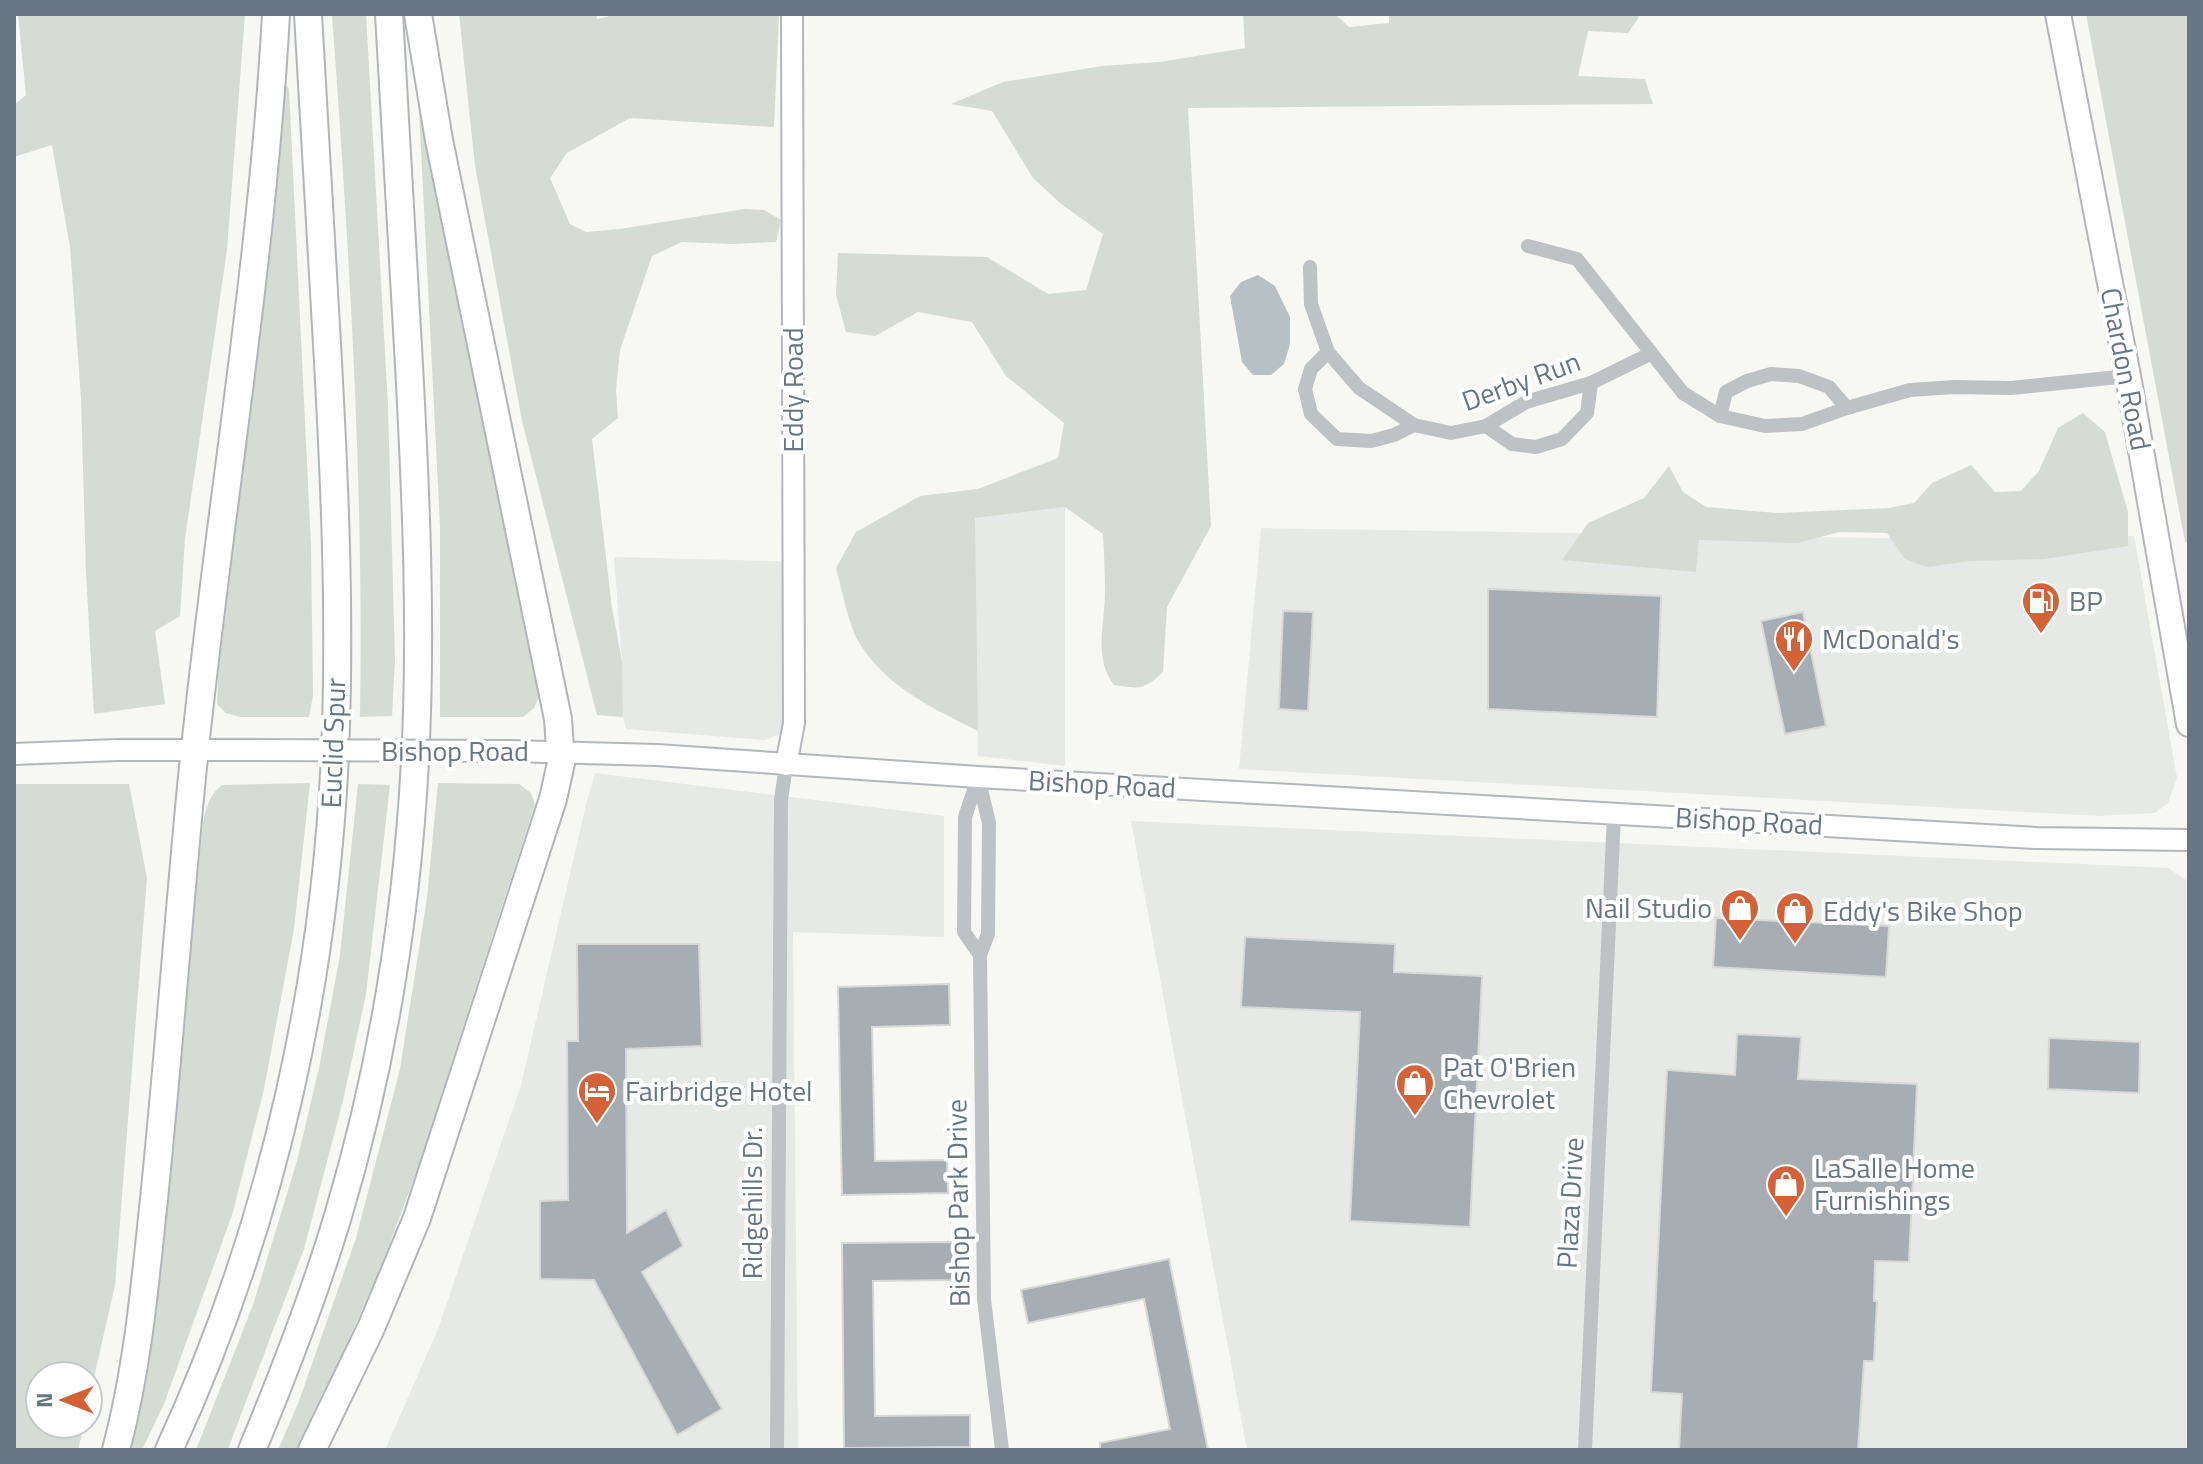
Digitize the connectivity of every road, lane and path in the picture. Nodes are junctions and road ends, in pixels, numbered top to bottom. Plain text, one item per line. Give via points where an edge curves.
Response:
1 (276, 14) edge
2 (308, 14) edge
3 (389, 14) edge
4 (418, 14) edge
5 (792, 14) edge
6 (2058, 14) edge
7 (1528, 246) dead end
8 (1310, 267) dead end
9 (1328, 352) junction
10 (1650, 354) junction
11 (2128, 376) junction
12 (1591, 383) junction
13 (1847, 408) junction
14 (1720, 416) junction
15 (1414, 425) junction
16 (1486, 426) junction
17 (2189, 724) edge
18 (195, 750) junction
19 (562, 752) junction
20 (14, 754) edge
21 (786, 765) junction
22 (978, 777) junction
23 (1614, 814) junction
24 (2189, 840) edge
25 (980, 955) junction
26 (116, 1450) edge
27 (169, 1450) edge
28 (252, 1450) edge
29 (312, 1450) edge
30 (777, 1450) edge
31 (1002, 1450) edge
32 (1585, 1450) edge

1 - 18 highway via 254,267
2 - 27 highway, Euclid Spur via 336,594 336,725 328,850 305,1011 266,1183 226,1309
3 - 28 highway via 417,545 415,747 404,893 374,1072 339,1215
4 - 19 highway via 434,118
5 - 21 main road, Eddy Road via 794,723
6 - 11 main road, Chardon Road
7 - 10 street via 1577,259
8 - 9 street, Derby Run via 1311,304
9 - 15 street, Derby Run via 1359,388
9 - 15 street via 1311,369 1305,389 1311,414 1337,439 1371,441
10 - 12 street, Derby Run
10 - 14 street via 1683,393
11 - 13 street via 2011,388 1910,390
11 - 17 main road, Chardon Road
12 - 16 street, Derby Run via 1526,402
12 - 16 street via 1587,413 1562,439 1536,447 1512,444
13 - 14 street via 1802,424 1765,426
13 - 14 street via 1829,387 1799,376 1771,374 1726,392
15 - 16 street, Derby Run via 1451,433
18 - 19 main road, Bishop Road, bridge
18 - 20 main road, Bishop Road
18 - 26 highway via 144,1294
19 - 21 main road, Bishop Road
19 - 29 highway via 553,799 417,1218
21 - 22 main road, Bishop Road
21 - 30 street, Ridgehills Dr. via 781,800
22 - 23 main road, Bishop Road
22 - 25 street, Bishop Park Drive via 989,823 988,934
22 - 25 street, Bishop Park Drive via 965,817 964,932
23 - 24 main road, Bishop Road via 2036,838
23 - 32 street, Plaza Drive
25 - 31 street, Bishop Park Drive via 984,1299

